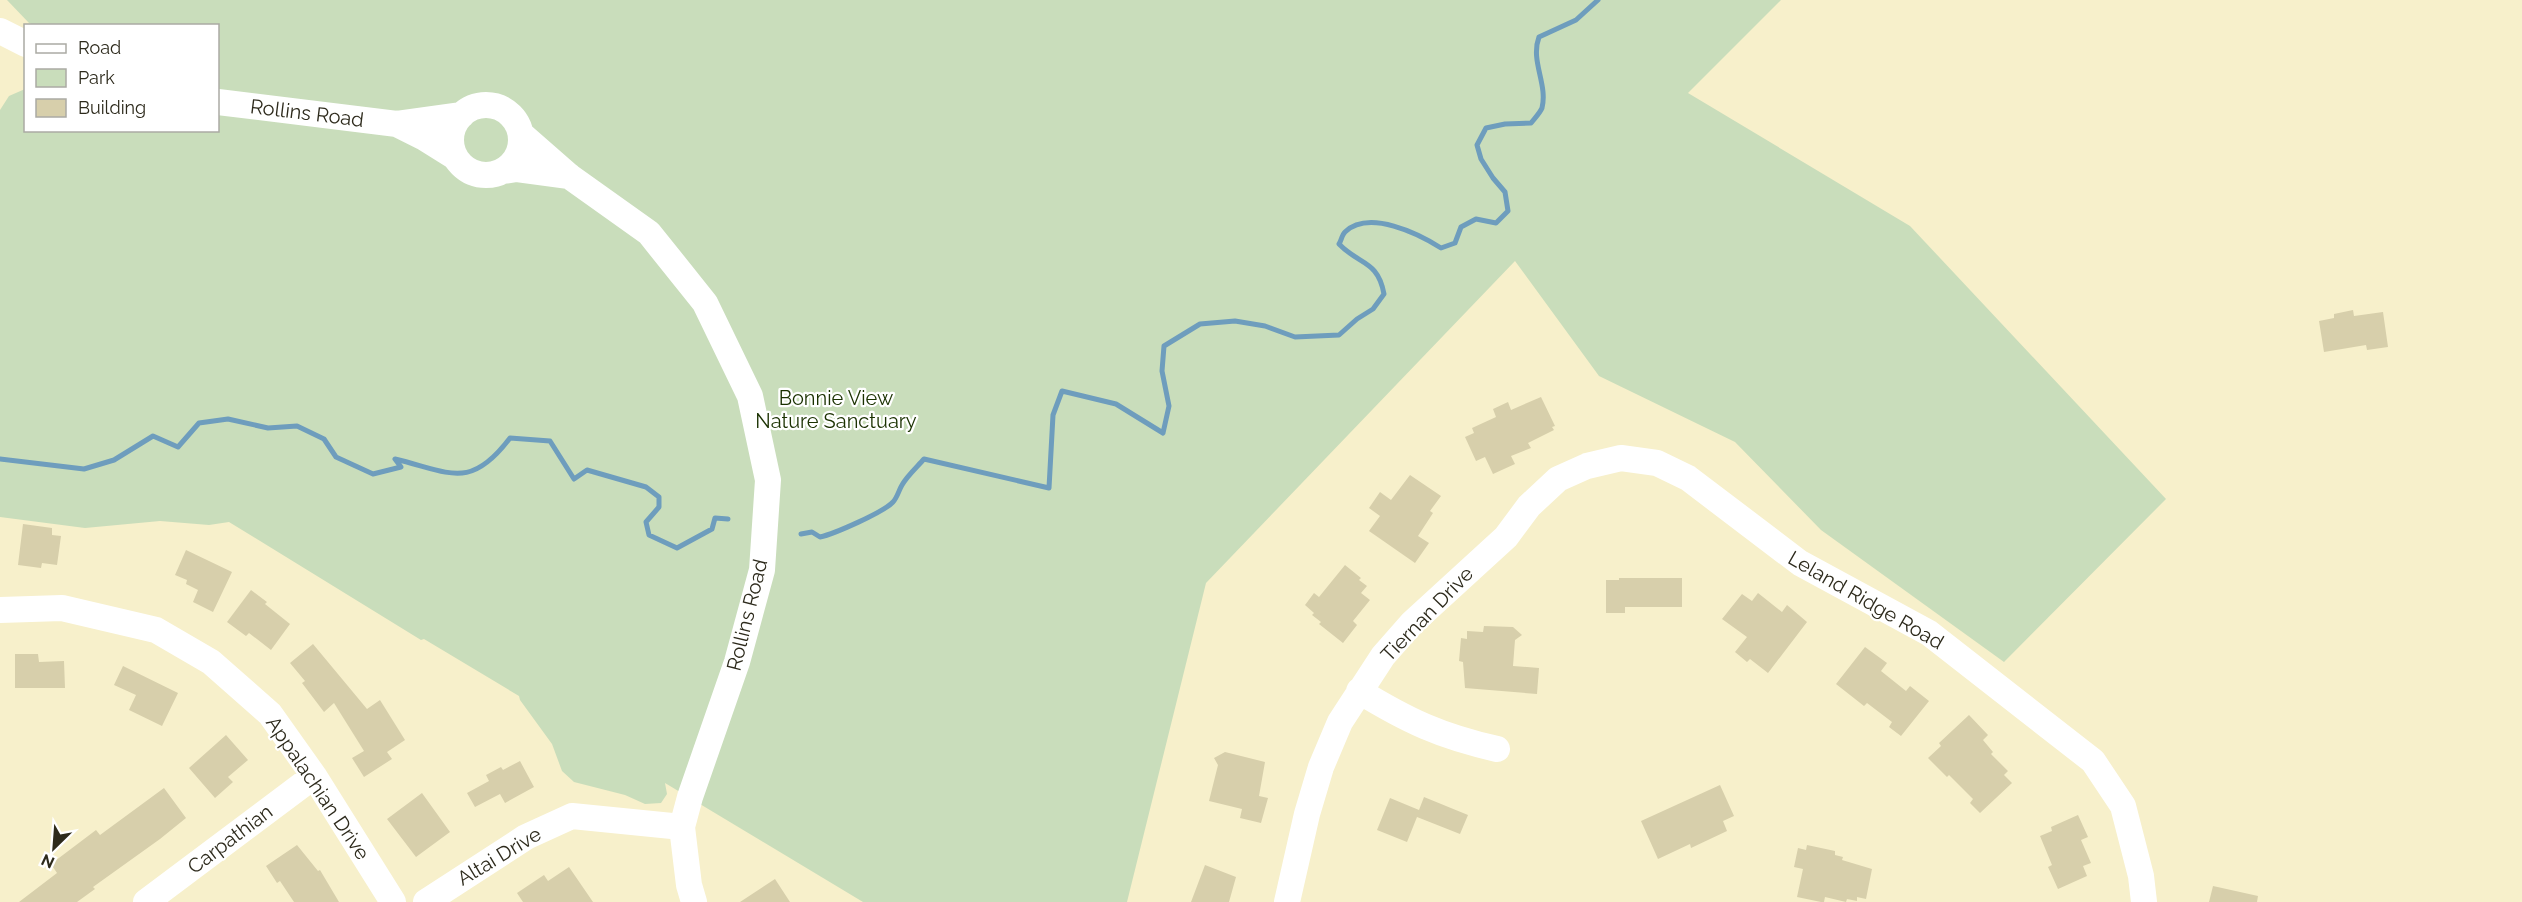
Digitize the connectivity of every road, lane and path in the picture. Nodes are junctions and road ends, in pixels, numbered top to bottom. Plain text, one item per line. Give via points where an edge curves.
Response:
1 (0, 31) edge
2 (24, 43) edge
3 (219, 102) edge
4 (462, 115) junction
5 (397, 124) junction
6 (521, 134) junction
7 (455, 157) junction
8 (503, 171) junction
9 (569, 176) junction
10 (1621, 458) joint
11 (0, 610) edge
12 (1359, 691) junction
13 (1497, 749) dead end
14 (314, 776) junction
15 (682, 827) junction
16 (146, 902) edge
17 (393, 902) edge
18 (426, 902) edge
19 (694, 902) edge
20 (1287, 902) edge
21 (2144, 902) edge

1 - 2 street
3 - 5 street, Rollins Road
4 - 5 street, Rollins Road
4 - 6 street, Rollins Road via 477,106 495,106 512,116
4 - 7 street via 451,135
5 - 7 street, Rollins Road
6 - 8 street via 518,155
6 - 9 street, Rollins Road
7 - 8 street, Rollins Road via 471,172 493,175
8 - 9 street, Rollins Road via 517,169
9 - 15 street, Rollins Road via 649,233 705,303 750,396 768,480 762,570 737,662
10 - 12 street, Tiernan Drive via 1587,466 1558,479 1529,506 1506,537 1412,623
10 - 21 street, Leland Ridge Road via 1657,463 1688,478 1800,563 1929,633 2093,761 2123,806
11 - 14 street, Appalachian Drive via 62,608 156,630 211,662 270,714
12 - 13 street via 1426,729
12 - 20 street, Tiernan Drive via 1340,722 1322,767
14 - 16 street, Carpathian
14 - 17 street, Appalachian Drive
15 - 18 street, Altai Drive via 572,816 526,837
15 - 19 street, Rollins Road

